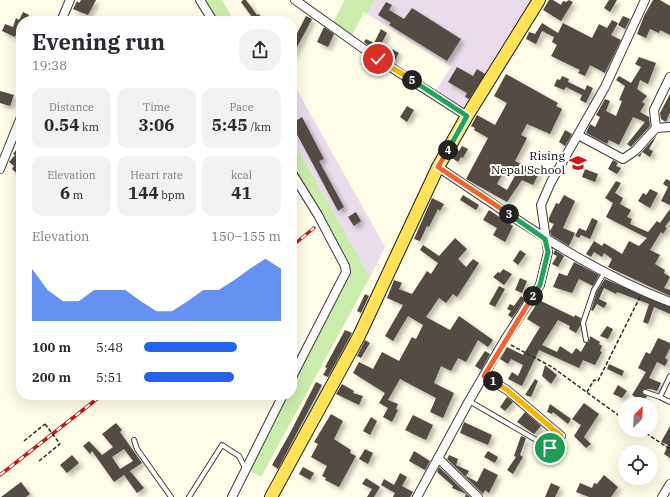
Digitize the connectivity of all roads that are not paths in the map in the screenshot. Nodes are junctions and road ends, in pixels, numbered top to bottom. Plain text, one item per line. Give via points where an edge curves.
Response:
1 (70, 0) edge
2 (200, 0) edge
3 (295, 0) edge
4 (539, 0) edge
5 (645, 0) edge
6 (63, 16) edge
7 (210, 16) edge
8 (670, 76) edge
9 (467, 116) junction
10 (670, 127) edge
11 (656, 128) junction
12 (16, 129) edge
13 (578, 135) junction
14 (438, 167) junction
15 (0, 169) edge
16 (297, 181) edge
17 (545, 239) junction
18 (605, 272) junction
19 (670, 302) edge
20 (586, 340) dead end
21 (297, 368) edge
22 (484, 376) junction
23 (670, 376) edge
24 (645, 392) dead end
25 (660, 397) junction
26 (280, 400) edge
27 (469, 402) junction
28 (670, 402) edge
29 (134, 440) dead end
30 (550, 448) joint
31 (438, 458) junction
32 (246, 469) junction
33 (670, 484) edge
34 (171, 497) edge
35 (189, 497) edge
36 (232, 497) edge
37 (271, 497) edge
38 (417, 497) edge
39 (478, 497) edge
40 (662, 497) edge

1 - 6 street
2 - 7 street
3 - 9 street via 378,59
4 - 9 main road
5 - 13 street via 605,87
8 - 11 street via 654,110
9 - 14 main road
10 - 11 street
11 - 13 street via 635,151 624,158
12 - 15 street
13 - 17 street via 541,205
14 - 17 street
14 - 37 main road via 359,336
16 - 21 street via 326,230 346,272
17 - 18 street
17 - 22 street via 548,252 540,285
18 - 19 street via 643,292
18 - 20 lane via 594,290 583,324
22 - 27 street
22 - 30 street via 507,390 561,436
23 - 25 lane
24 - 25 lane
25 - 28 lane
26 - 32 street
27 - 30 lane
27 - 31 street
29 - 34 lane
31 - 38 street
31 - 39 street
32 - 35 lane via 239,456 222,445
32 - 36 street
33 - 40 street

